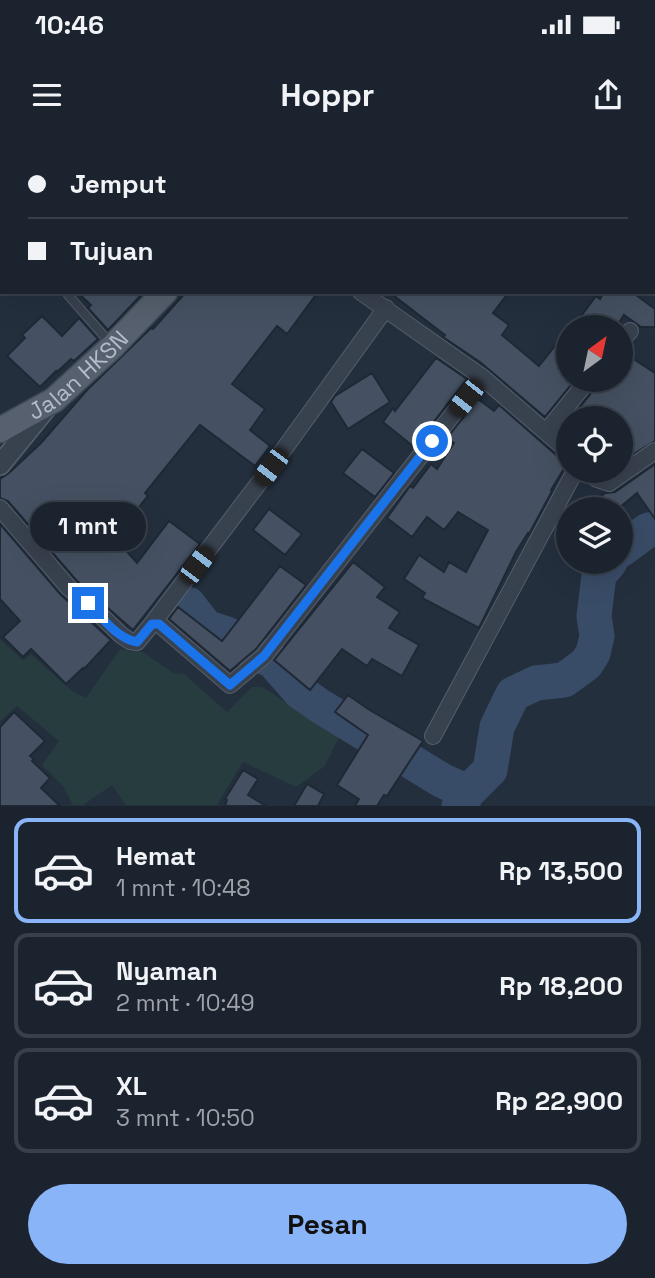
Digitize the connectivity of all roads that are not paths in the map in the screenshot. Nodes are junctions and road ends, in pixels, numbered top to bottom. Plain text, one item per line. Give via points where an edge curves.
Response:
1 (163, 294) edge
2 (369, 294) edge
3 (68, 295) dead end
4 (386, 308) junction
5 (113, 346) junction
6 (482, 377) junction
7 (579, 392) edge
8 (54, 400) junction
9 (3, 426) edge
10 (546, 432) junction
11 (556, 441) edge
12 (655, 450) edge
13 (0, 465) edge
14 (633, 466) edge
15 (569, 483) edge
16 (0, 508) edge
17 (152, 624) junction
18 (433, 736) dead end

1 - 5 main road, Jalan HKSN
2 - 4 street
3 - 5 lane
4 - 6 street
4 - 17 street
5 - 8 main road, Jalan HKSN
6 - 10 street
6 - 17 street via 264,656 233,683 228,684 159,624
7 - 10 street
8 - 9 main road
8 - 13 street, Jalan HKSN
10 - 11 street
12 - 14 street
15 - 18 street
16 - 17 street via 69,588 121,635 137,642

